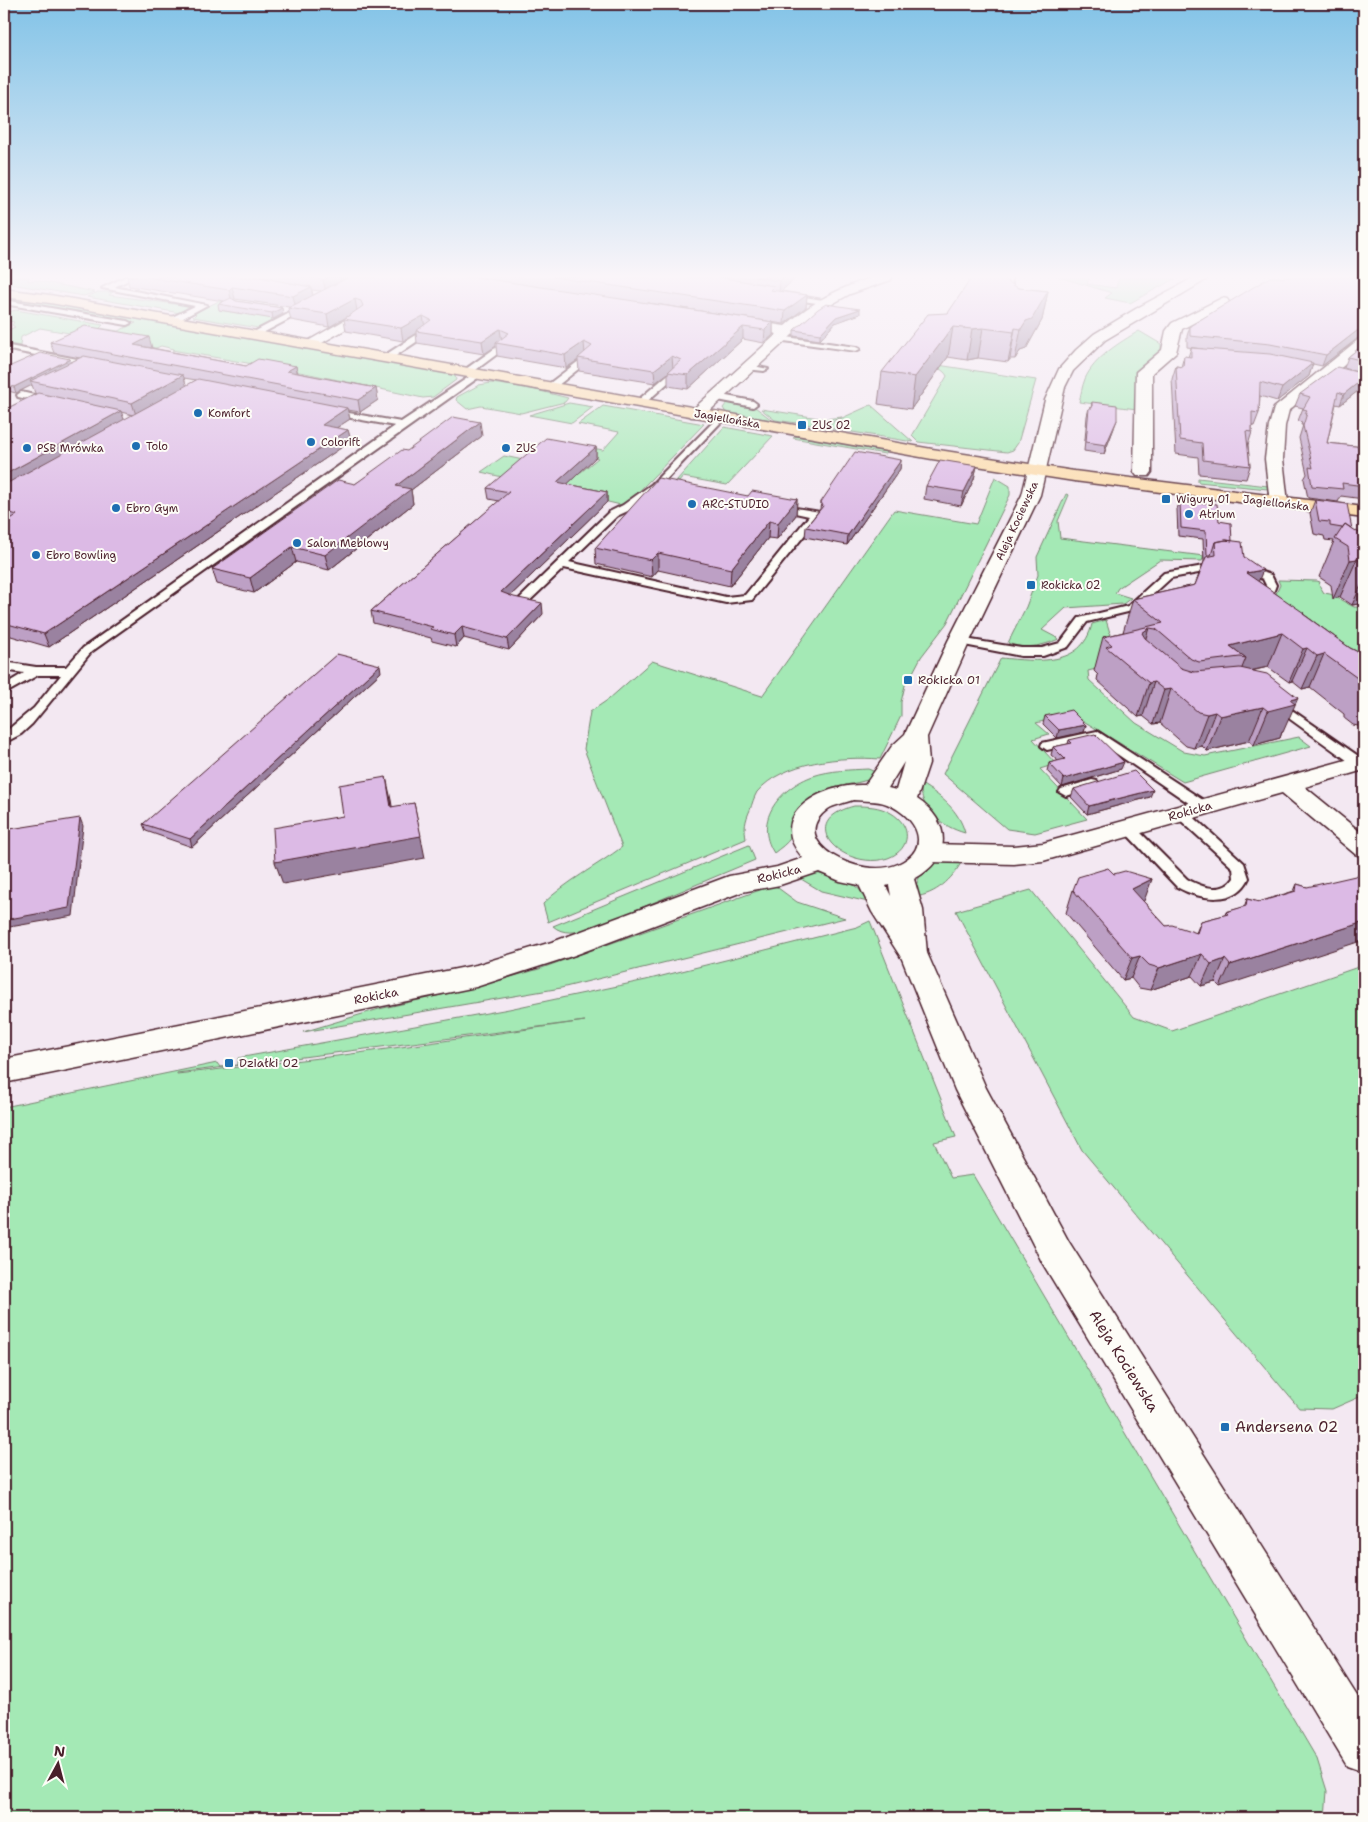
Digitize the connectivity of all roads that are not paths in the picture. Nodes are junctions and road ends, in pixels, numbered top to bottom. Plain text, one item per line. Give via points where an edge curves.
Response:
1 (82, 362) edge
2 (407, 362) edge
3 (486, 362) edge
4 (583, 362) edge
5 (754, 362) edge
6 (1071, 362) edge
7 (1156, 362) edge
8 (1339, 362) edge
9 (87, 363) junction
10 (104, 366) edge
11 (749, 367) junction
12 (764, 369) dead end
13 (1304, 370) edge
14 (71, 371) edge
15 (1326, 372) junction
16 (675, 373) edge
17 (472, 374) junction
18 (1346, 375) edge
19 (38, 387) edge
20 (549, 388) junction
21 (716, 397) junction
22 (59, 403) edge
23 (640, 403) junction
24 (753, 404) dead end
25 (316, 408) edge
26 (697, 414) junction
27 (720, 418) junction
28 (403, 425) junction
29 (1040, 472) junction
30 (1143, 472) dead end
31 (657, 482) junction
32 (676, 486) edge
33 (1279, 503) junction
34 (769, 504) edge
35 (1364, 513) edge
36 (562, 564) junction
37 (519, 605) edge
38 (1261, 617) edge
39 (959, 641) junction
40 (4, 666) edge
41 (36, 671) junction
42 (68, 671) junction
43 (4, 690) edge
44 (1262, 699) edge
45 (915, 737) junction
46 (4, 739) edge
47 (1047, 746) dead end
48 (1362, 763) edge
49 (1146, 768) junction
50 (1132, 773) edge
51 (1104, 781) edge
52 (1286, 784) junction
53 (872, 792) junction
54 (1066, 792) dead end
55 (903, 802) junction
56 (1193, 810) junction
57 (1129, 829) junction
58 (930, 844) junction
59 (1364, 848) edge
60 (812, 853) junction
61 (899, 874) junction
62 (869, 878) junction
63 (915, 957) junction
64 (4, 1071) edge
65 (1364, 1749) edge

1 - 9 lane
2 - 17 main road, Jagiellońska
3 - 17 lane
4 - 20 lane
5 - 11 street
6 - 29 street, Aleja Kociewska via 1054,398
7 - 30 street via 1142,376
8 - 15 street
9 - 10 lane
9 - 14 lane
11 - 12 lane
11 - 21 street
13 - 15 street
15 - 18 street
15 - 33 street via 1282,408 1274,459
16 - 23 lane
17 - 20 main road, Jagiellońska
17 - 28 lane
19 - 22 lane via 21,395
20 - 23 main road, Jagiellońska
21 - 24 lane
21 - 26 street
23 - 26 main road, Jagiellońska
25 - 28 lane
26 - 27 main road, Jagiellońska
27 - 29 main road, Jagiellońska
27 - 31 lane
28 - 42 lane via 87,650
29 - 33 main road, Jagiellońska
29 - 39 street, Aleja Kociewska
31 - 32 lane
31 - 36 lane via 626,510 613,514
33 - 35 main road, Jagiellońska
34 - 36 lane via 816,514 748,598 726,600
36 - 37 lane
38 - 39 lane via 1271,581 1246,570 1214,567 1168,574 1132,608 1083,620 1064,644 1043,652 1021,652
39 - 45 street, Aleja Kociewska
40 - 41 lane
41 - 42 lane
41 - 43 lane
42 - 46 lane via 57,688
44 - 48 lane via 1284,709
45 - 53 street, Aleja Kociewska via 900,751
45 - 55 street, Aleja Kociewska via 919,753
47 - 49 lane via 1097,735
48 - 52 street, Rokicka
49 - 50 lane
49 - 56 lane
51 - 54 lane
52 - 56 street, Rokicka
52 - 59 street
53 - 55 street
53 - 60 street via 832,796 816,804 806,816 802,829
55 - 58 street via 927,822
56 - 57 street, Rokicka
56 - 57 lane via 1239,866 1243,874 1236,887 1211,893 1191,889
57 - 58 street, Rokicka via 1043,852 1014,855
58 - 61 street via 922,862
60 - 62 street via 843,873
60 - 64 street, Rokicka via 780,876 738,883 565,948 476,976
61 - 62 street
61 - 63 street, Aleja Kociewska via 909,910
62 - 63 street, Aleja Kociewska
63 - 65 street, Aleja Kociewska via 971,1090 1056,1253

